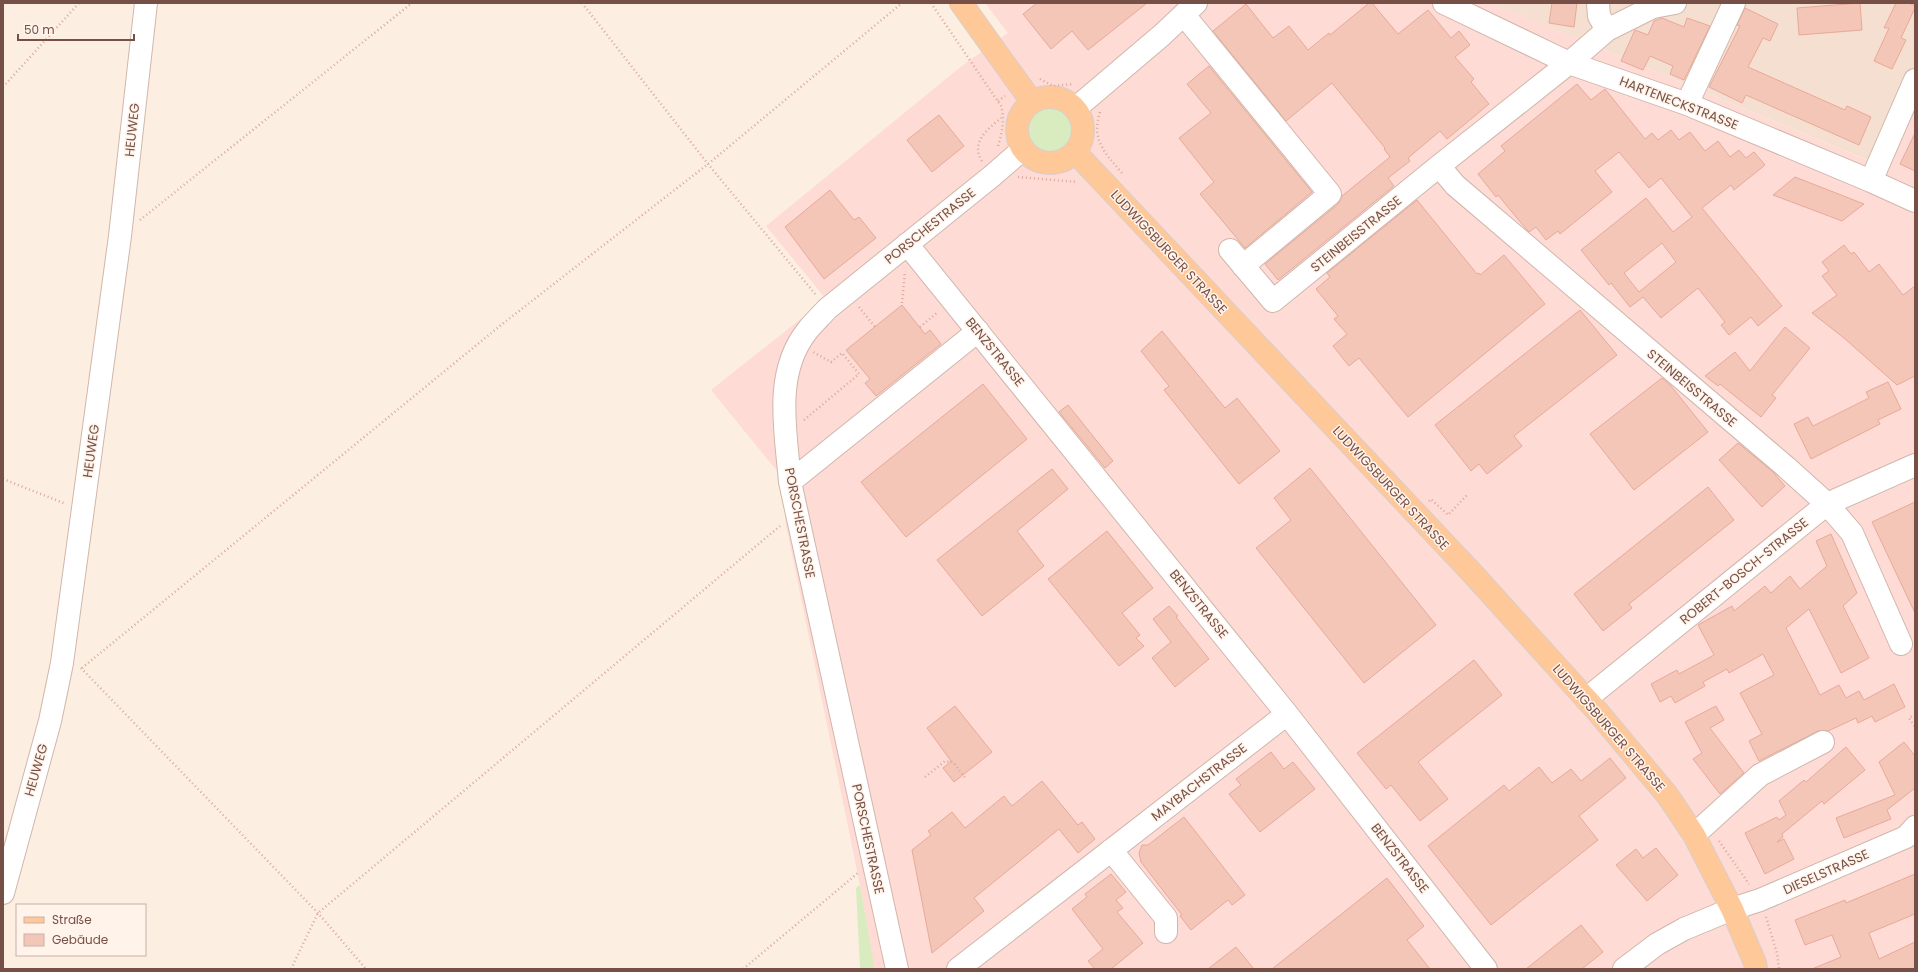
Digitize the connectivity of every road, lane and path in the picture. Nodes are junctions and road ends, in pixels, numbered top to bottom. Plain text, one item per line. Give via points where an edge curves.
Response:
1 (79, 3) edge
2 (146, 3) edge
3 (412, 3) edge
4 (582, 3) edge
5 (902, 3) edge
6 (931, 3) edge
7 (961, 3) edge
8 (1444, 3) edge
9 (1598, 3) edge
10 (1675, 3) edge
11 (1734, 3) edge
12 (1190, 9) edge
13 (1607, 30) junction
14 (1569, 63) junction
15 (1034, 75) dead end
16 (1915, 80) edge
17 (3, 87) edge
18 (1032, 102) junction
19 (1089, 104) junction
20 (1687, 104) junction
21 (1023, 149) junction
22 (1076, 152) junction
23 (1098, 160) junction
24 (708, 164) junction
25 (1439, 166) junction
26 (999, 170) junction
27 (1871, 181) junction
28 (1915, 201) edge
29 (120, 236) junction
30 (907, 244) junction
31 (847, 292) junction
32 (952, 300) junction
33 (902, 303) dead end
34 (827, 309) junction
35 (875, 327) dead end
36 (920, 327) dead end
37 (978, 331) junction
38 (799, 345) junction
39 (785, 435) junction
40 (1915, 465) edge
41 (3, 479) edge
42 (790, 482) junction
43 (1467, 495) dead end
44 (1428, 503) dead end
45 (1827, 504) junction
46 (83, 511) junction
47 (796, 514) junction
48 (1901, 644) dead end
49 (1586, 699) junction
50 (1287, 714) junction
51 (1915, 714) edge
52 (1915, 727) edge
53 (1823, 742) dead end
54 (925, 777) dead end
55 (966, 779) dead end
56 (1915, 827) edge
57 (1694, 835) junction
58 (1111, 850) junction
59 (873, 860) junction
60 (3, 893) edge
61 (1732, 909) junction
62 (318, 912) junction
63 (1166, 932) dead end
64 (291, 969) edge
65 (366, 969) edge
66 (743, 969) edge
67 (897, 969) edge
68 (958, 969) edge
69 (1486, 969) edge
70 (1624, 969) edge
71 (1756, 969) edge

1 - 17 path
2 - 29 street, HEUWEG
3 - 29 path
4 - 24 path
5 - 24 path
6 - 26 path via 1001,106 1001,118 981,137 977,145 978,156
7 - 18 main road
8 - 14 street, HARTENECKSTRASSE
9 - 13 street via 1599,16
10 - 13 street, STEINBEISSTRASSE via 1653,7
11 - 20 street
12 - 19 street
12 - 25 street, STEINBEISSTRASSE via 1284,138 1330,194 1236,258 1280,296
13 - 14 street, STEINBEISSTRASSE
14 - 20 street, HARTENECKSTRASSE
14 - 25 street, STEINBEISSTRASSE
15 - 19 path via 1053,86 1078,83
16 - 27 street
18 - 19 main road via 1052,97
18 - 21 main road via 1021,113 1017,124 1017,133
19 - 22 main road via 1083,123 1084,133
19 - 23 path via 1098,118
20 - 27 street, HARTENECKSTRASSE
21 - 22 main road via 1036,160 1047,163 1066,160
21 - 26 street, PORSCHESTRASSE
22 - 23 main road, LUDWIGSBURGER STRASSE
23 - 26 path via 1077,182 1018,176
23 - 49 main road, LUDWIGSBURGER STRASSE
24 - 34 path
24 - 62 path via 502,325 82,668
25 - 45 street, STEINBEISSTRASSE via 1455,185
26 - 30 street, PORSCHESTRASSE
27 - 28 street, HARTENECKSTRASSE
29 - 46 street, HEUWEG
30 - 31 street, PORSCHESTRASSE
30 - 32 street, BENZSTRASSE
30 - 33 path
31 - 34 street, PORSCHESTRASSE
31 - 35 path
32 - 36 path
32 - 37 street, BENZSTRASSE
34 - 38 street, PORSCHESTRASSE via 806,332
37 - 42 street
37 - 50 street, BENZSTRASSE
38 - 39 street, PORSCHESTRASSE via 792,358 786,381 783,411
38 - 39 path via 831,362 842,353 859,374
39 - 42 street, PORSCHESTRASSE
40 - 45 street, ROBERT-BOSCH-STRASSE
41 - 46 path
42 - 47 street, PORSCHESTRASSE
43 - 44 path via 1448,515 1431,499
45 - 48 street, STEINBEISSTRASSE via 1852,534
45 - 49 street, ROBERT-BOSCH-STRASSE
46 - 60 street, HEUWEG via 62,663 50,721
47 - 59 street, PORSCHESTRASSE
47 - 62 path
49 - 57 main road, LUDWIGSBURGER STRASSE via 1668,796
50 - 58 street, MAYBACHSTRASSE
50 - 69 street, BENZSTRASSE
51 - 52 path via 1909,718
53 - 57 street via 1760,775
54 - 55 path via 945,761 953,762
56 - 61 street, DIESELSTRASSE via 1906,837 1760,900
57 - 61 main road, LUDWIGSBURGER STRASSE
58 - 63 street via 1166,918
58 - 68 street, MAYBACHSTRASSE
59 - 66 path
59 - 67 street, PORSCHESTRASSE
61 - 70 street, DIESELSTRASSE via 1684,929 1657,944
61 - 71 main road, LUDWIGSBURGER STRASSE via 1756,963
62 - 64 path
62 - 65 path

